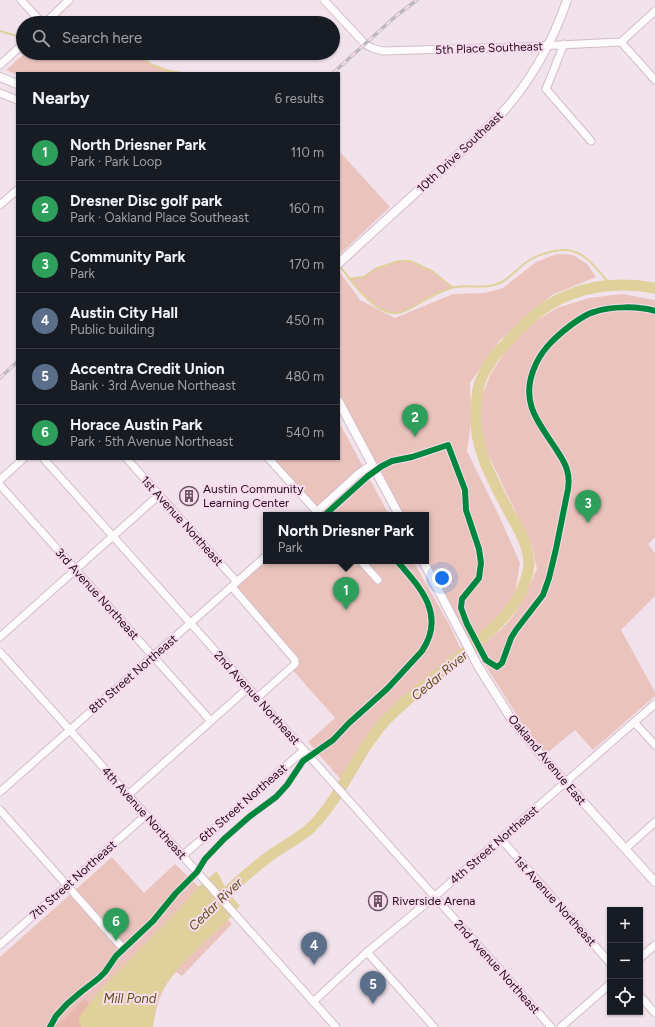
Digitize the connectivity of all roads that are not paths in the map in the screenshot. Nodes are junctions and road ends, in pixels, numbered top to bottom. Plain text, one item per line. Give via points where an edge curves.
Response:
1 (21, 0) edge
2 (69, 0) edge
3 (324, 0) edge
4 (567, 0) edge
5 (655, 11) edge
6 (36, 16) edge
7 (51, 16) edge
8 (338, 16) edge
9 (340, 18) edge
10 (621, 42) junction
11 (564, 44) junction
12 (548, 45) junction
13 (16, 51) edge
14 (0, 65) edge
15 (0, 77) edge
16 (655, 80) edge
17 (16, 84) edge
18 (0, 93) edge
19 (16, 100) edge
20 (591, 141) dead end
21 (15, 191) edge
22 (0, 205) edge
23 (340, 262) edge
24 (340, 404) edge
25 (22, 460) edge
26 (45, 460) edge
27 (128, 460) edge
28 (270, 460) edge
29 (371, 465) junction
30 (0, 480) edge
31 (0, 485) edge
32 (158, 495) junction
33 (314, 512) edge
34 (318, 512) edge
35 (397, 512) edge
36 (112, 536) junction
37 (263, 559) edge
38 (364, 564) edge
39 (426, 564) edge
40 (75, 570) junction
41 (378, 580) dead end
42 (234, 585) junction
43 (191, 624) junction
44 (0, 636) edge
45 (0, 652) edge
46 (154, 656) junction
47 (248, 688) junction
48 (257, 698) junction
49 (655, 704) edge
50 (210, 720) junction
51 (634, 722) junction
52 (70, 730) junction
53 (655, 745) edge
54 (304, 750) junction
55 (566, 783) junction
56 (0, 792) edge
57 (128, 795) junction
58 (0, 810) edge
59 (146, 815) junction
60 (655, 822) edge
61 (500, 839) junction
62 (625, 849) junction
63 (182, 856) junction
64 (655, 882) edge
65 (67, 886) junction
66 (434, 897) junction
67 (0, 945) edge
68 (120, 945) dead end
69 (655, 945) edge
70 (367, 952) junction
71 (643, 955) edge
72 (607, 960) edge
73 (607, 987) edge
74 (643, 999) edge
75 (313, 1002) junction
76 (655, 1013) edge
77 (336, 1027) edge
78 (434, 1027) edge
79 (551, 1027) edge
80 (561, 1027) edge

1 - 6 street
2 - 7 street
3 - 8 street, 5th Place Southeast
4 - 12 main road, 10th Drive Southeast
5 - 10 street
9 - 12 street, 5th Place Southeast via 360,40 372,48 383,51
10 - 11 street, 5th Place Southeast
10 - 16 street
11 - 12 street, 5th Place Southeast
11 - 20 street via 546,89
12 - 23 main road, 10th Drive Southeast via 525,84 500,116
13 - 14 street
15 - 17 main road
18 - 19 street
21 - 22 street
24 - 29 main road
25 - 30 street
26 - 36 street, 2nd Avenue Northeast
27 - 32 street, 1st Avenue Northeast
28 - 33 street
29 - 34 street
29 - 35 main road
31 - 40 street, 3rd Avenue Northeast
32 - 36 street
32 - 42 street, 1st Avenue Northeast
36 - 40 street
36 - 43 street, 2nd Avenue Northeast
37 - 42 street, 8th Street Northeast
38 - 41 street
39 - 55 main road, Oakland Avenue East via 478,666 512,720
40 - 44 street
40 - 46 street, 3rd Avenue Northeast
42 - 43 street, 8th Street Northeast
42 - 48 street, 1st Avenue Northeast via 293,656 295,664
43 - 46 street, 8th Street Northeast
43 - 47 street, 2nd Avenue Northeast
45 - 52 street, 4th Avenue Northeast
46 - 50 street, 3rd Avenue Northeast
46 - 52 street, 8th Street Northeast
47 - 48 street, 2nd Avenue Northeast
47 - 50 street
48 - 54 street, 2nd Avenue Northeast
49 - 51 street, 4th Street Northeast
50 - 57 street
51 - 53 street
51 - 55 street, 4th Street Northeast
52 - 56 street, 8th Street Northeast
52 - 57 street, 4th Avenue Northeast
54 - 63 street, 6th Street Northeast
54 - 66 street, 2nd Avenue Northeast
55 - 61 street, 4th Street Northeast
55 - 62 main road, Oakland Avenue East
57 - 59 street, 4th Avenue Northeast
58 - 65 street
59 - 63 street, 4th Avenue Northeast
59 - 65 street, 7th Street Northeast
60 - 62 street
61 - 66 street, 4th Street Northeast
61 - 72 street, 1st Avenue Northeast
62 - 64 main road, Oakland Avenue East
63 - 75 street, 4th Avenue Northeast
65 - 67 street, 7th Street Northeast
65 - 68 street
66 - 70 street, 4th Street Northeast
66 - 79 street, 2nd Avenue Northeast
69 - 71 street
70 - 75 street, 4th Street Northeast
70 - 78 street
73 - 80 street
74 - 76 street
75 - 77 street, 4th Avenue Northeast

